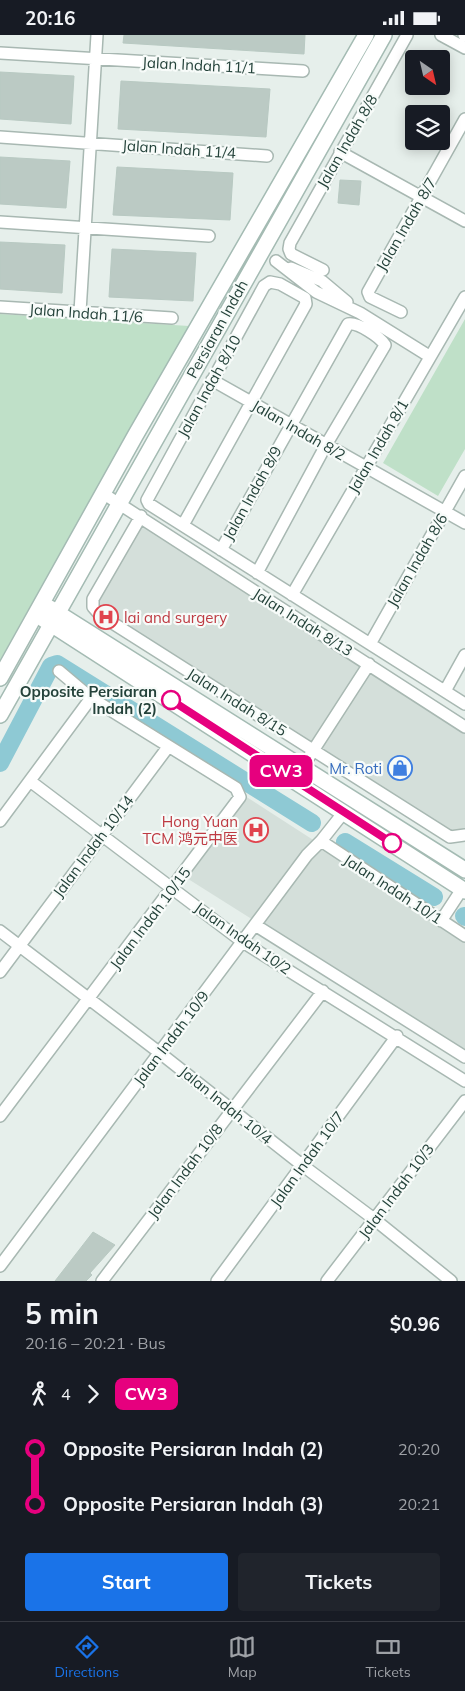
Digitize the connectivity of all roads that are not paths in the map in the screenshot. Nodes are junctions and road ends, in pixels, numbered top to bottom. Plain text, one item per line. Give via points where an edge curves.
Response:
1 (97, 35) edge
2 (366, 35) edge
3 (384, 35) edge
4 (407, 35) edge
5 (442, 35) edge
6 (465, 48) edge
7 (0, 53) edge
8 (96, 59) junction
9 (303, 71) dead end
10 (465, 119) edge
11 (0, 137) edge
12 (91, 143) junction
13 (340, 153) junction
14 (267, 156) dead end
15 (422, 197) junction
16 (265, 210) junction
17 (465, 221) edge
18 (0, 222) edge
19 (86, 227) junction
20 (209, 236) dead end
21 (260, 253) junction
22 (323, 270) dead end
23 (222, 284) junction
24 (465, 297) edge
25 (0, 307) edge
26 (80, 312) junction
27 (401, 312) dead end
28 (172, 318) dead end
29 (430, 356) junction
30 (212, 381) junction
31 (251, 403) junction
32 (290, 425) junction
33 (326, 445) junction
34 (366, 467) junction
35 (465, 476) edge
36 (104, 494) junction
37 (119, 502) junction
38 (445, 512) junction
39 (141, 516) junction
40 (465, 523) edge
41 (182, 525) junction
42 (221, 550) junction
43 (81, 569) junction
44 (257, 573) junction
45 (292, 595) junction
46 (39, 609) junction
47 (54, 618) junction
48 (91, 641) junction
49 (370, 644) junction
50 (465, 655) edge
51 (369, 664) junction
52 (59, 671) dead end
53 (1, 672) edge
54 (22, 673) junction
55 (445, 691) junction
56 (91, 698) junction
57 (465, 704) edge
58 (0, 715) edge
59 (465, 727) edge
60 (168, 747) junction
61 (314, 751) junction
62 (304, 767) junction
63 (294, 779) junction
64 (30, 781) junction
65 (344, 812) junction
66 (0, 821) edge
67 (101, 835) junction
68 (465, 835) edge
69 (413, 837) junction
70 (321, 841) junction
71 (465, 858) edge
72 (465, 870) edge
73 (464, 885) edge
74 (172, 888) junction
75 (441, 921) junction
76 (255, 925) junction
77 (0, 931) edge
78 (465, 936) edge
79 (243, 942) junction
80 (20, 945) junction
81 (0, 972) edge
82 (324, 991) junction
83 (90, 999) junction
84 (380, 1002) junction
85 (368, 1019) junction
86 (397, 1037) junction
87 (160, 1053) junction
88 (465, 1057) edge
89 (465, 1081) edge
90 (465, 1101) edge
91 (232, 1109) junction
92 (0, 1116) edge
93 (302, 1165) junction
94 (374, 1219) junction
95 (0, 1266) edge
96 (447, 1280) edge
97 (102, 1281) edge
98 (217, 1281) edge
99 (327, 1281) edge

1 - 8 street
2 - 16 main road, Persiaran Indah
3 - 21 main road, Persiaran Indah
4 - 13 street, Jalan Indah 8/8
5 - 6 street
7 - 8 street, Jalan Indah 11/1
8 - 9 street, Jalan Indah 11/1
8 - 12 street
10 - 15 street, Jalan Indah 8/7
11 - 12 street, Jalan Indah 11/4
12 - 14 street, Jalan Indah 11/4
12 - 19 street
13 - 15 street
13 - 22 street, Jalan Indah 8/8 via 289,249 292,254
15 - 17 street
15 - 27 street, Jalan Indah 8/7 via 368,291 370,297
16 - 21 main road via 258,242
16 - 23 main road, Persiaran Indah
18 - 19 street
19 - 20 street
19 - 26 street
21 - 23 main road via 249,255
21 - 29 street via 276,261 316,292 360,313
21 - 37 main road, Persiaran Indah
23 - 36 main road, Persiaran Indah
24 - 29 street, Jalan Indah 8/1
25 - 26 street, Jalan Indah 11/6
26 - 28 street, Jalan Indah 11/6
29 - 34 street, Jalan Indah 8/1
30 - 31 street, Jalan Indah 8/2
30 - 31 street, Jalan Indah 8/10 via 264,286 270,282 280,284 305,298 306,304
30 - 41 street, Jalan Indah 8/10 via 147,501
31 - 32 street, Jalan Indah 8/2
31 - 41 street
32 - 33 street, Jalan Indah 8/2
32 - 33 street, Jalan Indah 8/9 via 342,333 348,325 355,324 386,345
32 - 42 street, Jalan Indah 8/9
33 - 34 street, Jalan Indah 8/2
33 - 44 street
34 - 38 street, Jalan Indah 8/2
34 - 45 street, Jalan Indah 8/1
35 - 38 street, Jalan Indah 8/6
36 - 37 street, Jalan Indah 8/13
36 - 46 main road, Persiaran Indah
37 - 39 street, Jalan Indah 8/13
37 - 43 main road, Persiaran Indah
38 - 40 street, Jalan Indah 8/2
38 - 49 street, Jalan Indah 8/6
39 - 51 street, Jalan Indah 8/13
39 - 61 street, Jalan Indah 8/15 via 93,599 93,607 100,615
41 - 42 street
42 - 44 street
43 - 47 main road, Persiaran Indah
43 - 48 main road via 73,608
44 - 45 street
45 - 49 street
46 - 47 main road
46 - 53 main road, Persiaran Indah
47 - 48 main road
47 - 54 main road, Persiaran Indah
48 - 54 main road via 57,640 45,647
48 - 62 main road
48 - 63 main road
49 - 55 street
50 - 55 street
51 - 59 street, Jalan Indah 8/13
51 - 61 street
52 - 56 street
53 - 54 street
54 - 58 main road, Persiaran Indah
55 - 57 street
56 - 60 street
56 - 64 street
60 - 67 street, Jalan Indah 10/14
60 - 74 street, Jalan Indah 10/15 via 239,792 238,801
61 - 62 street
61 - 68 street, Jalan Indah 8/15 via 450,837
62 - 63 street
62 - 69 main road
63 - 65 main road
64 - 66 street
64 - 67 street, Jalan Indah 10/2
65 - 70 street, Jalan Indah 10/9
65 - 73 main road via 408,853 437,864 458,877
67 - 74 street, Jalan Indah 10/2
67 - 80 street, Jalan Indah 10/14
69 - 71 main road
69 - 72 main road
70 - 75 street, Jalan Indah 10/1
70 - 76 street, Jalan Indah 10/9
73 - 75 street
74 - 79 street, Jalan Indah 10/2
74 - 83 street, Jalan Indah 10/15
75 - 78 street, Jalan Indah 10/1
76 - 79 street, Jalan Indah 10/9
76 - 84 street
77 - 80 street, Jalan Indah 10/4
79 - 82 street, Jalan Indah 10/2
79 - 87 street, Jalan Indah 10/9
80 - 81 street, Jalan Indah 10/14
80 - 83 street, Jalan Indah 10/4
82 - 85 street, Jalan Indah 10/2
82 - 91 street, Jalan Indah 10/8
83 - 87 street, Jalan Indah 10/4
83 - 92 street, Jalan Indah 10/15
84 - 85 street
84 - 88 street
85 - 86 street, Jalan Indah 10/2
86 - 89 street, Jalan Indah 10/2
86 - 93 street, Jalan Indah 10/7
87 - 91 street, Jalan Indah 10/4
87 - 95 street, Jalan Indah 10/9
90 - 94 street, Jalan Indah 10/3
91 - 93 street, Jalan Indah 10/4
91 - 97 street, Jalan Indah 10/8
93 - 94 street, Jalan Indah 10/4
93 - 98 street, Jalan Indah 10/7
94 - 96 street, Jalan Indah 10/4
94 - 99 street, Jalan Indah 10/3

